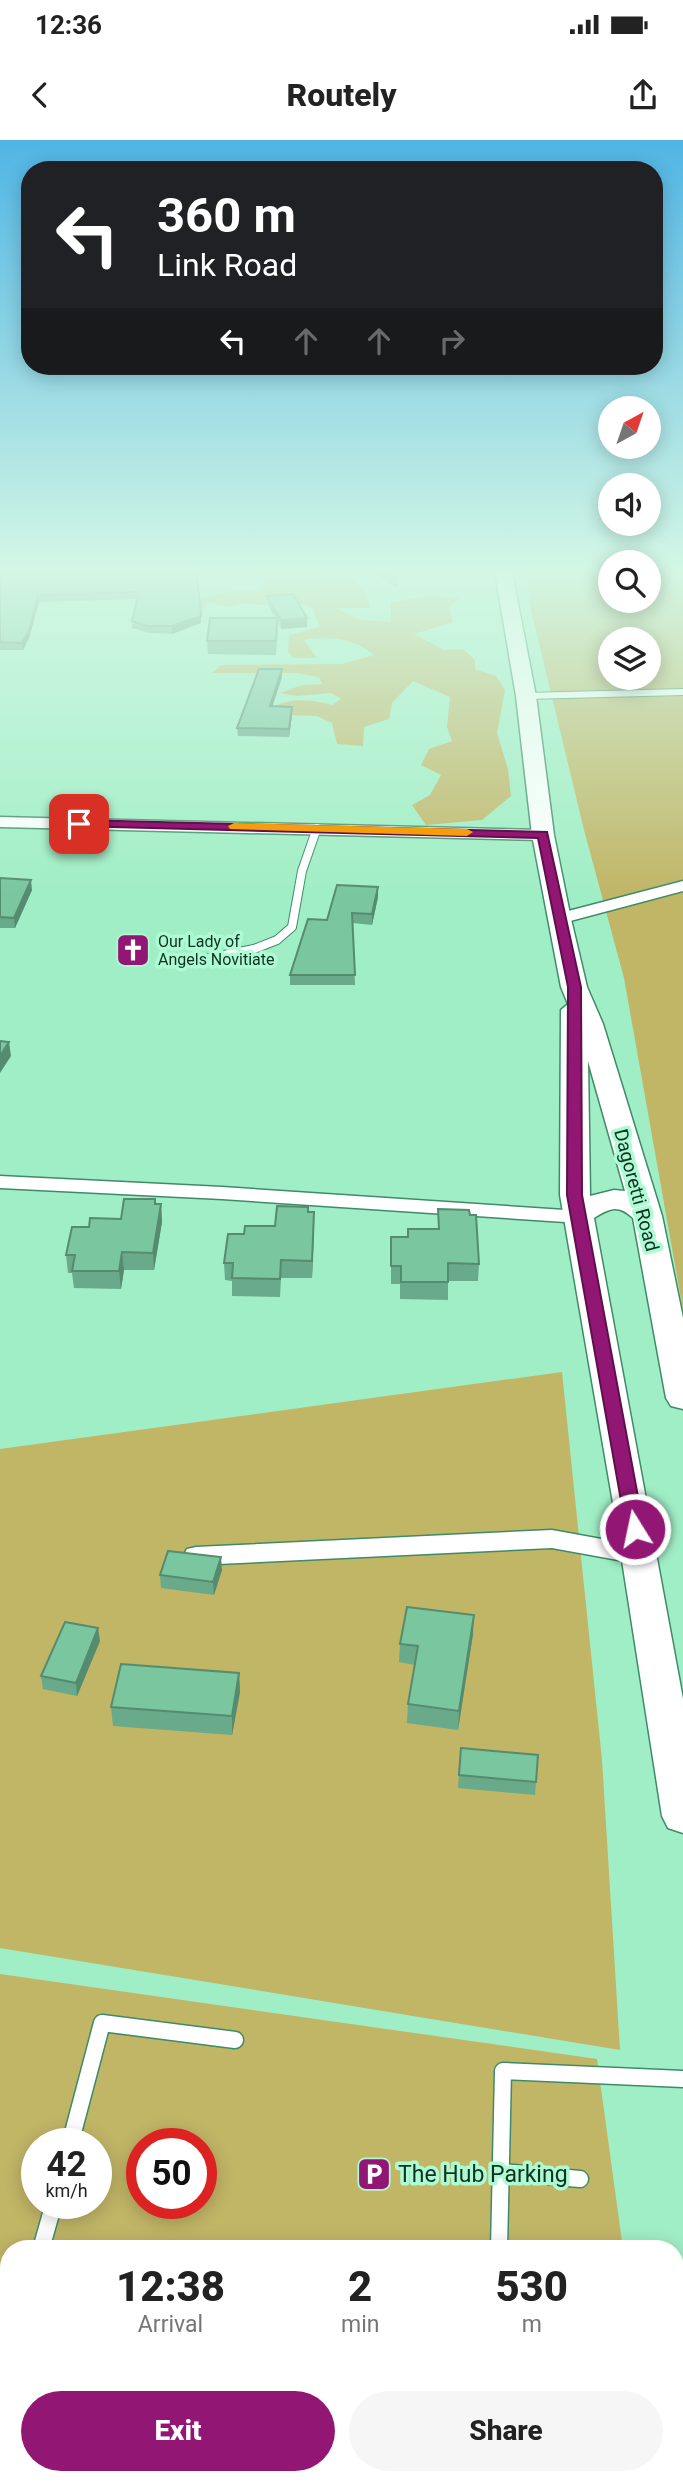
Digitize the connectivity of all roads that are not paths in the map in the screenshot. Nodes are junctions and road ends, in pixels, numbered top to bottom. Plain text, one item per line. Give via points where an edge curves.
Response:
1 (522, 676) edge
2 (683, 692) edge
3 (526, 696) junction
4 (0, 822) edge
5 (317, 828) junction
6 (543, 835) junction
7 (683, 886) edge
8 (559, 919) junction
9 (209, 958) dead end
10 (574, 987) junction
11 (0, 1182) edge
12 (580, 1216) junction
13 (647, 1216) junction
14 (680, 1358) edge
15 (683, 1398) edge
16 (640, 1555) junction
17 (196, 1556) edge
18 (683, 1816) edge
19 (235, 2040) dead end
20 (683, 2079) edge
21 (74, 2128) edge
22 (501, 2172) junction
23 (580, 2179) dead end
24 (49, 2219) edge
25 (44, 2240) edge
26 (499, 2240) edge

1 - 3 main road, Dagoretti Road
2 - 3 lane
3 - 6 main road, Dagoretti Road
4 - 5 street
5 - 6 street
5 - 9 lane via 302,871 292,927 277,940 254,949
6 - 8 main road, Dagoretti Road
7 - 8 street
8 - 10 main road, Dagoretti Road
10 - 12 main road, Dagoretti Road via 575,1195
10 - 13 main road, Dagoretti Road via 590,1024
11 - 12 street
12 - 13 main road via 597,1203 614,1198 632,1202
12 - 16 main road, Dagoretti Road
13 - 14 main road, Dagoretti Road
14 - 15 main road, Dagoretti Road
16 - 17 street via 552,1539
16 - 18 main road, Dagoretti Road
19 - 21 lane via 102,2023
20 - 22 lane via 503,2071
22 - 23 lane
22 - 26 lane
24 - 25 lane

